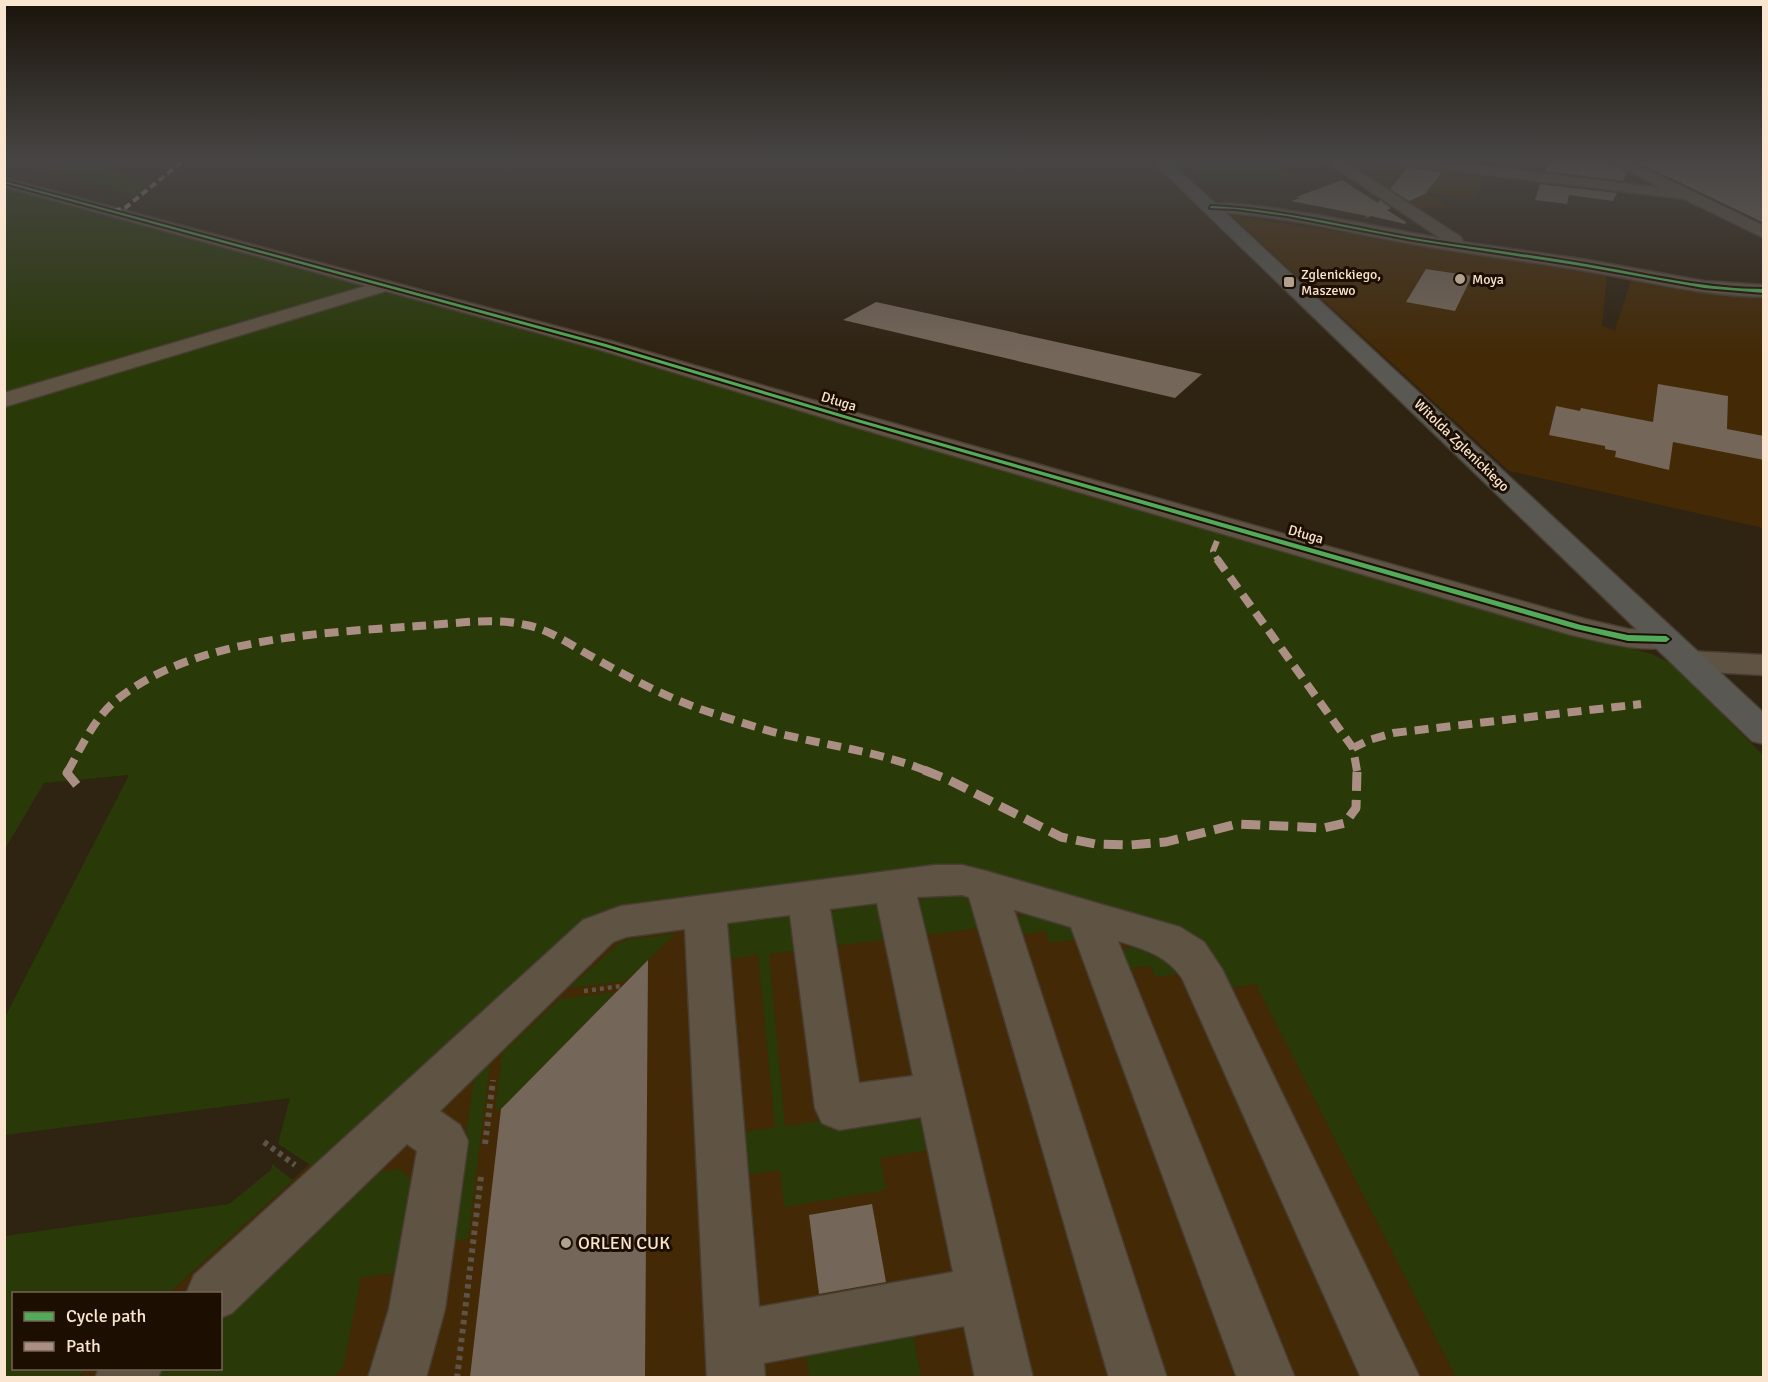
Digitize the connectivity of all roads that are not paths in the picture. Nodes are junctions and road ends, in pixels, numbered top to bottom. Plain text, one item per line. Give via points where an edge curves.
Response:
1 (162, 224) edge
2 (1229, 224) edge
3 (1337, 224) edge
4 (1430, 224) edge
5 (1746, 224) edge
6 (1764, 233) edge
7 (1465, 247) junction
8 (388, 285) junction
9 (1764, 291) edge
10 (4, 400) edge
11 (1677, 650) junction
12 (1764, 665) edge
13 (1764, 733) edge
14 (894, 886) junction
15 (986, 886) junction
16 (808, 897) junction
17 (705, 911) junction
18 (1087, 916) junction
19 (941, 1094) junction
20 (404, 1114) junction
21 (214, 1292) edge
22 (986, 1294) junction
23 (734, 1359) edge
24 (397, 1377) edge
25 (1004, 1377) edge
26 (1138, 1377) edge
27 (1266, 1377) edge
28 (1391, 1377) edge

1 - 8 street, Długa
2 - 11 main road, Witolda Zglenickiego
3 - 7 street
4 - 7 street
5 - 6 street
7 - 9 street via 1666,281
8 - 10 street
8 - 11 street, Długa via 1579,627
11 - 12 street, Długa
11 - 13 main road, Witolda Zglenickiego
14 - 15 street via 935,880 962,880
14 - 16 street
14 - 19 street
15 - 18 street
15 - 26 street
16 - 17 street
16 - 19 street via 839,1108
17 - 20 street via 621,922 598,931
17 - 23 street
18 - 27 street
18 - 28 street via 1165,939 1189,954 1200,969
19 - 22 street
20 - 21 street
20 - 24 street via 443,1141 417,1310
22 - 23 street
22 - 25 street

